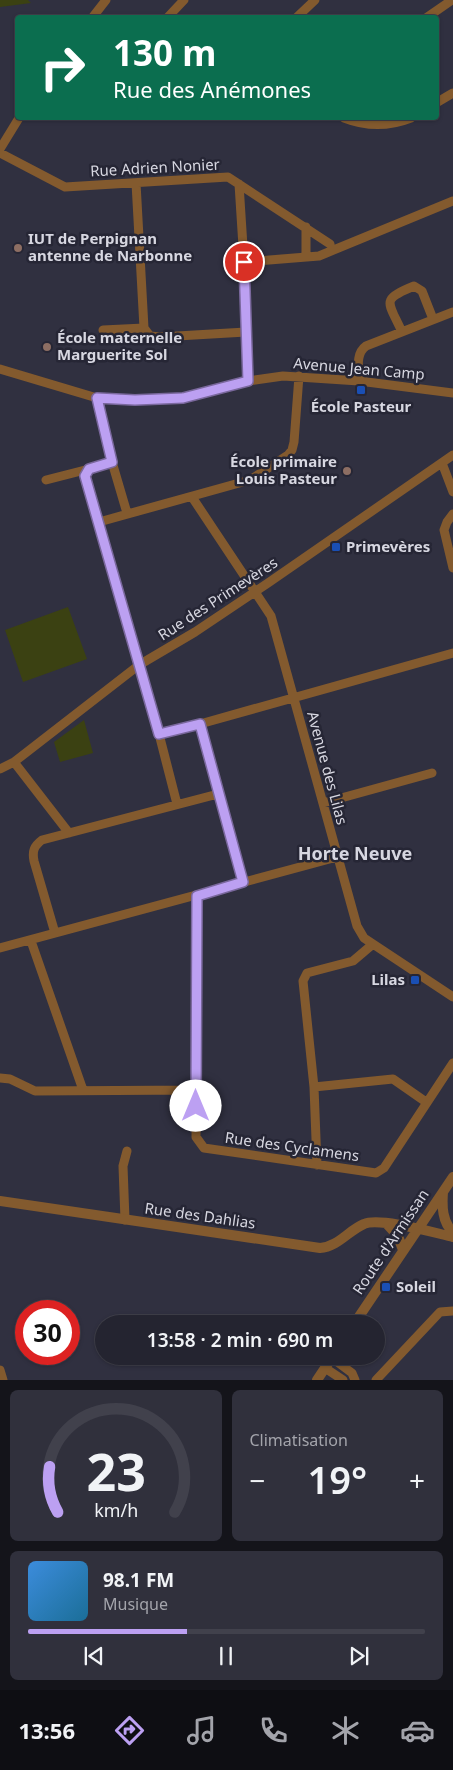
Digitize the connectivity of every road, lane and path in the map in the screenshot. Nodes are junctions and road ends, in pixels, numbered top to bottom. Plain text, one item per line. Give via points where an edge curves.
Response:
1 (106, 0) edge
2 (184, 0) edge
3 (314, 0) edge
4 (452, 0) edge
5 (94, 15) edge
6 (170, 15) edge
7 (299, 15) edge
8 (430, 15) edge
9 (453, 93) edge
10 (439, 101) edge
11 (19, 120) edge
12 (350, 120) edge
13 (405, 120) edge
14 (0, 149) edge
15 (0, 153) edge
16 (136, 183) junction
17 (239, 184) junction
18 (453, 201) edge
19 (306, 227) junction
20 (330, 244) dead end
21 (306, 257) junction
22 (244, 262) junction
23 (453, 312) edge
24 (433, 319) junction
25 (144, 328) junction
26 (103, 330) dead end
27 (246, 332) junction
28 (402, 332) junction
29 (0, 369) edge
30 (300, 376) junction
31 (248, 381) junction
32 (359, 381) junction
33 (453, 393) edge
34 (97, 398) junction
35 (453, 455) edge
36 (112, 462) junction
37 (442, 463) junction
38 (89, 469) junction
39 (46, 480) dead end
40 (453, 492) edge
41 (192, 497) junction
42 (127, 513) junction
43 (453, 514) edge
44 (99, 522) junction
45 (453, 568) edge
46 (256, 591) junction
47 (453, 653) edge
48 (139, 665) junction
49 (294, 698) junction
50 (200, 724) junction
51 (159, 734) junction
52 (14, 762) junction
53 (0, 769) edge
54 (432, 773) dead end
55 (218, 794) junction
56 (323, 803) junction
57 (177, 804) junction
58 (69, 833) junction
59 (337, 857) junction
60 (243, 882) junction
61 (197, 896) junction
62 (55, 933) junction
63 (31, 941) junction
64 (373, 944) junction
65 (0, 948) edge
66 (453, 997) edge
67 (453, 1064) edge
68 (0, 1078) edge
69 (314, 1087) junction
70 (83, 1090) junction
71 (196, 1090) junction
72 (426, 1102) junction
73 (127, 1151) dead end
74 (317, 1165) junction
75 (453, 1177) edge
76 (443, 1191) junction
77 (1, 1202) edge
78 (125, 1220) junction
79 (387, 1224) junction
80 (417, 1229) junction
81 (453, 1232) edge
82 (453, 1237) edge
83 (403, 1250) junction
84 (453, 1311) edge
85 (360, 1315) edge
86 (327, 1365) edge
87 (342, 1365) edge
88 (325, 1368) junction
89 (0, 1370) edge
90 (3, 1380) edge
91 (317, 1380) edge
92 (343, 1380) edge
93 (355, 1380) edge
94 (376, 1380) edge

1 - 5 street
2 - 6 street
3 - 7 street
4 - 8 street
9 - 10 street
11 - 14 street
12 - 13 street via 361,124 390,124
15 - 16 street, Rue Adrien Nonier via 65,187
16 - 17 street, Rue Adrien Nonier via 228,177
16 - 25 street
17 - 19 street, Rue Adrien Nonier
17 - 22 street
18 - 21 street via 319,256
19 - 20 street, Rue Adrien Nonier
19 - 21 street
21 - 22 street
22 - 27 street
23 - 24 street
24 - 28 street
24 - 28 street via 422,291 414,286 393,295 390,300
25 - 26 street
25 - 27 street via 150,336 160,337
27 - 31 street
28 - 32 street via 361,349 358,355
29 - 34 street, Avenue Jean Camp
30 - 31 street, Avenue Jean Camp
30 - 32 street, Avenue Jean Camp
30 - 41 street via 294,442 288,455 250,480
31 - 34 street, Avenue Jean Camp via 183,398
32 - 33 street, Avenue Jean Camp
34 - 36 street
35 - 37 street, Rue des Primevères
36 - 38 street
36 - 42 street
37 - 40 street
37 - 46 street, Rue des Primevères
38 - 39 street
38 - 44 street via 85,476
41 - 42 street
41 - 46 street, Avenue des Lilas
42 - 44 street
43 - 45 street via 444,530
44 - 48 street
46 - 48 street, Rue des Primevères
46 - 49 street, Avenue des Lilas via 271,616
47 - 49 street
48 - 51 street
48 - 52 street, Rue des Primevères
49 - 50 street
49 - 56 street, Avenue des Lilas
50 - 51 street
50 - 55 street
51 - 57 street
52 - 53 street, Rue des Primevères
52 - 58 street
54 - 56 street
55 - 57 street
55 - 60 street
56 - 59 street, Avenue des Lilas
57 - 58 street
58 - 62 street via 42,840 32,852
59 - 60 street
59 - 64 street, Avenue des Lilas via 356,926
60 - 61 street
61 - 62 street
61 - 71 street, Rue des Cyclamens
62 - 63 street
63 - 65 street
63 - 70 street
64 - 66 street, Avenue des Lilas
64 - 69 street via 353,961 308,973 303,981
67 - 72 street, Rue des Cyclamens
68 - 70 street via 10,1079 35,1091
69 - 72 street via 393,1080
69 - 74 street
70 - 71 street
71 - 74 street, Rue des Cyclamens via 196,1137 204,1148
72 - 74 street, Rue des Cyclamens via 384,1168 376,1173
73 - 78 street via 123,1166
75 - 76 street, Route d'Armissan
76 - 80 street, Route d'Armissan
76 - 81 street via 444,1219
77 - 78 street, Rue des Dahlias
78 - 79 street, Rue des Dahlias via 320,1248 366,1223
79 - 80 street, Rue des Dahlias
79 - 83 street via 398,1236
80 - 82 street, Rue des Dahlias
80 - 83 street, Route d'Armissan
83 - 85 street, Route d'Armissan
84 - 94 street via 440,1312
86 - 88 street
87 - 93 street
88 - 91 street
88 - 92 street
89 - 90 street

